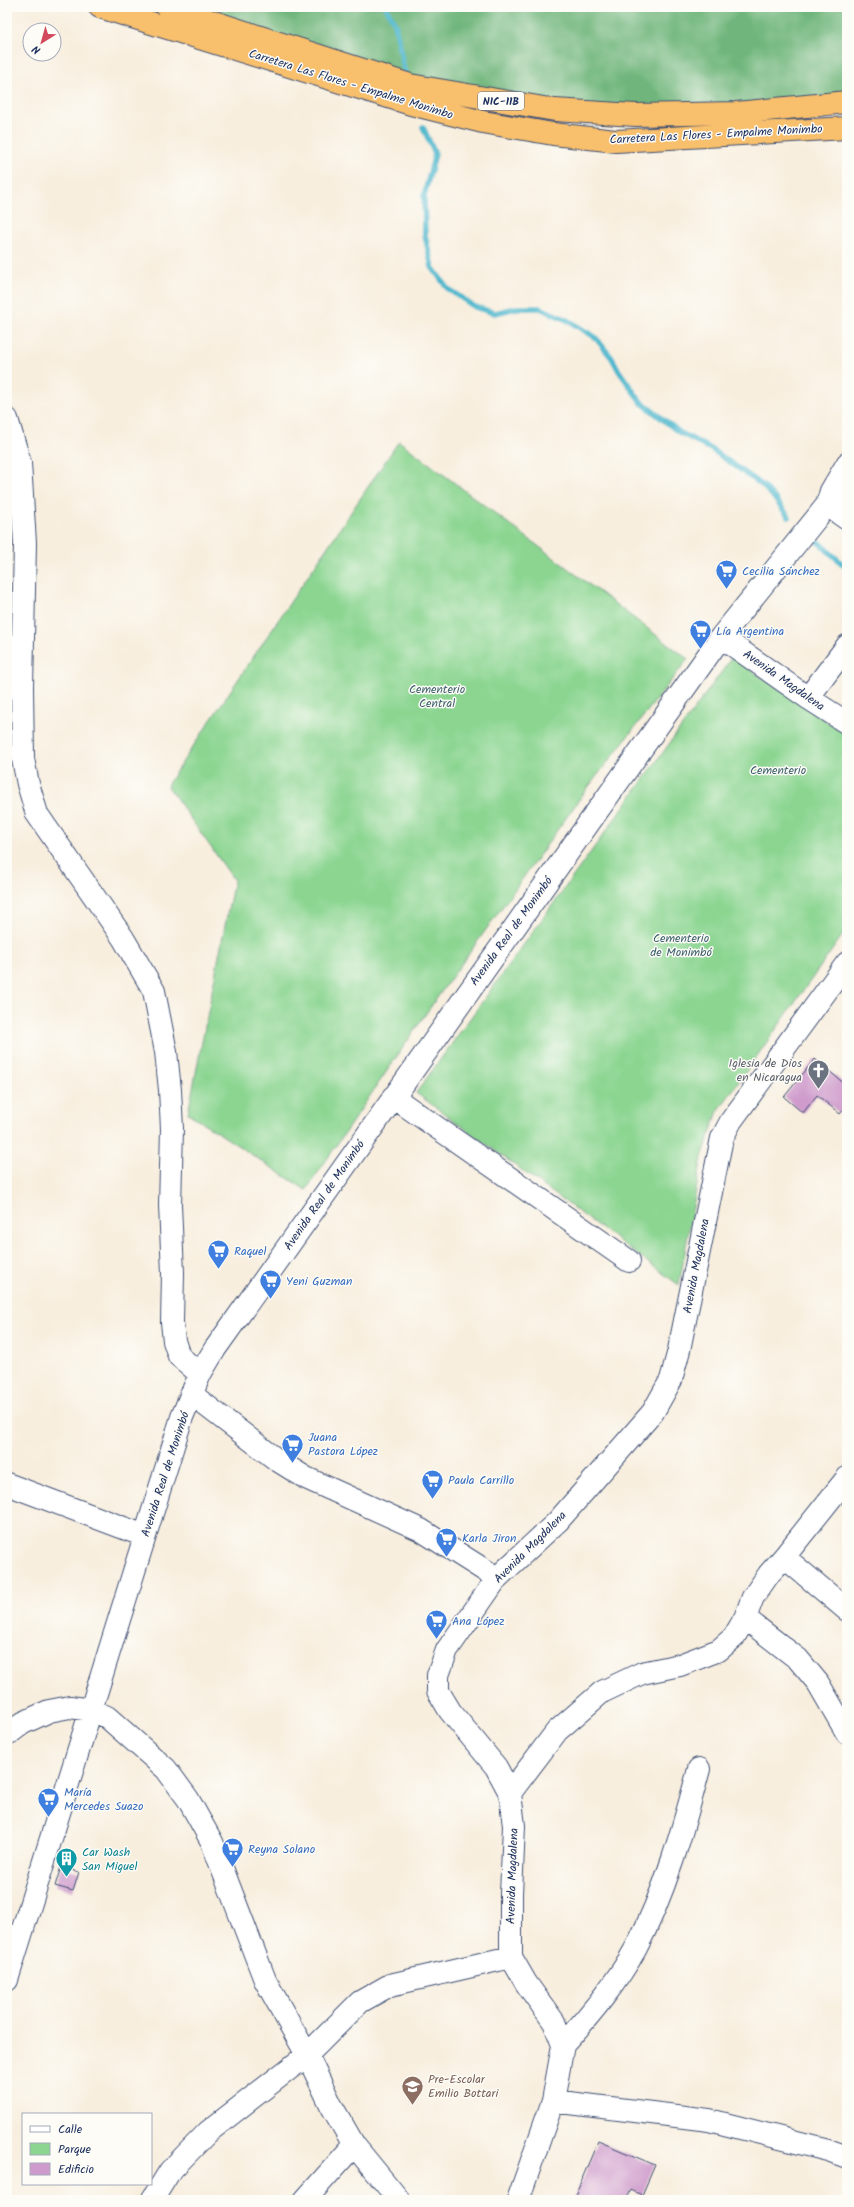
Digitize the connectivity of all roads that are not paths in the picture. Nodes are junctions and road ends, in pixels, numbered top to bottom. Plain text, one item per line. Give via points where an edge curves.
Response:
1 (100, 7) edge
2 (167, 7) edge
3 (847, 102) edge
4 (847, 128) edge
5 (7, 419) edge
6 (847, 464) edge
7 (847, 490) edge
8 (827, 505) junction
9 (847, 519) edge
10 (721, 637) junction
11 (847, 646) edge
12 (808, 698) junction
13 (847, 723) edge
14 (847, 963) edge
15 (393, 1097) junction
16 (629, 1261) dead end
17 (200, 1374) junction
18 (191, 1394) junction
19 (847, 1478) edge
20 (7, 1484) edge
21 (145, 1536) junction
22 (784, 1557) junction
23 (497, 1578) junction
24 (847, 1610) edge
25 (745, 1618) junction
26 (92, 1710) junction
27 (847, 1733) edge
28 (7, 1735) edge
29 (699, 1770) dead end
30 (510, 1793) junction
31 (511, 1958) junction
32 (7, 1980) edge
33 (563, 2045) junction
34 (307, 2055) junction
35 (553, 2100) junction
36 (354, 2145) junction
37 (847, 2157) edge
38 (152, 2200) edge
39 (305, 2200) edge
40 (399, 2200) edge
41 (518, 2200) edge

1 - 4 highway, Carretera Las Flores - Empalme Monimbo / NIC-11B via 411,104 483,122 553,134 616,141
2 - 3 highway, Carretera Las Flores - Empalme Monimbo / NIC-11B via 410,86 556,110 635,115 721,113
5 - 17 street via 20,464 25,543 22,687 23,759 28,784 37,814 123,938 154,991 170,1090 172,1328 179,1356
6 - 8 street, Avenida Real de Monimbó via 831,491
7 - 8 street, Avenida Real de Monimbó
8 - 9 street
8 - 10 street, Avenida Real de Monimbó
10 - 12 street, Avenida Magdalena
10 - 15 street, Avenida Real de Monimbó
11 - 12 street
12 - 13 street, Avenida Magdalena
14 - 23 street, Avenida Magdalena via 731,1121 722,1138 671,1380 657,1405 558,1521
15 - 16 street
15 - 17 street, Avenida Real de Monimbó via 219,1343
17 - 18 street, Avenida Real de Monimbó
18 - 21 street, Avenida Real de Monimbó
18 - 23 street via 277,1460 306,1478 421,1530
19 - 22 street
20 - 21 street
21 - 26 street, Avenida Real de Monimbó
22 - 24 street
22 - 25 street via 753,1597
23 - 30 street, Avenida Magdalena via 447,1650 438,1675 438,1691 450,1711 496,1768
25 - 27 street via 798,1659 818,1683
25 - 30 street via 734,1637 719,1650 680,1665 642,1673 602,1692 557,1731
26 - 28 street via 70,1707 49,1711 22,1723
26 - 32 street, Avenida Real de Monimbó
26 - 34 street via 107,1717 131,1736 166,1769 188,1799 212,1842 264,1980
29 - 33 street via 677,1848 636,1947 603,1998
30 - 31 street, Avenida Magdalena via 514,1826
31 - 33 street, Avenida Magdalena via 526,1984 554,2022
31 - 34 street via 390,1985 360,2002
33 - 35 street
34 - 36 street
34 - 38 street via 208,2132 170,2171
35 - 37 street via 709,2120
35 - 41 street
36 - 39 street
36 - 40 street

